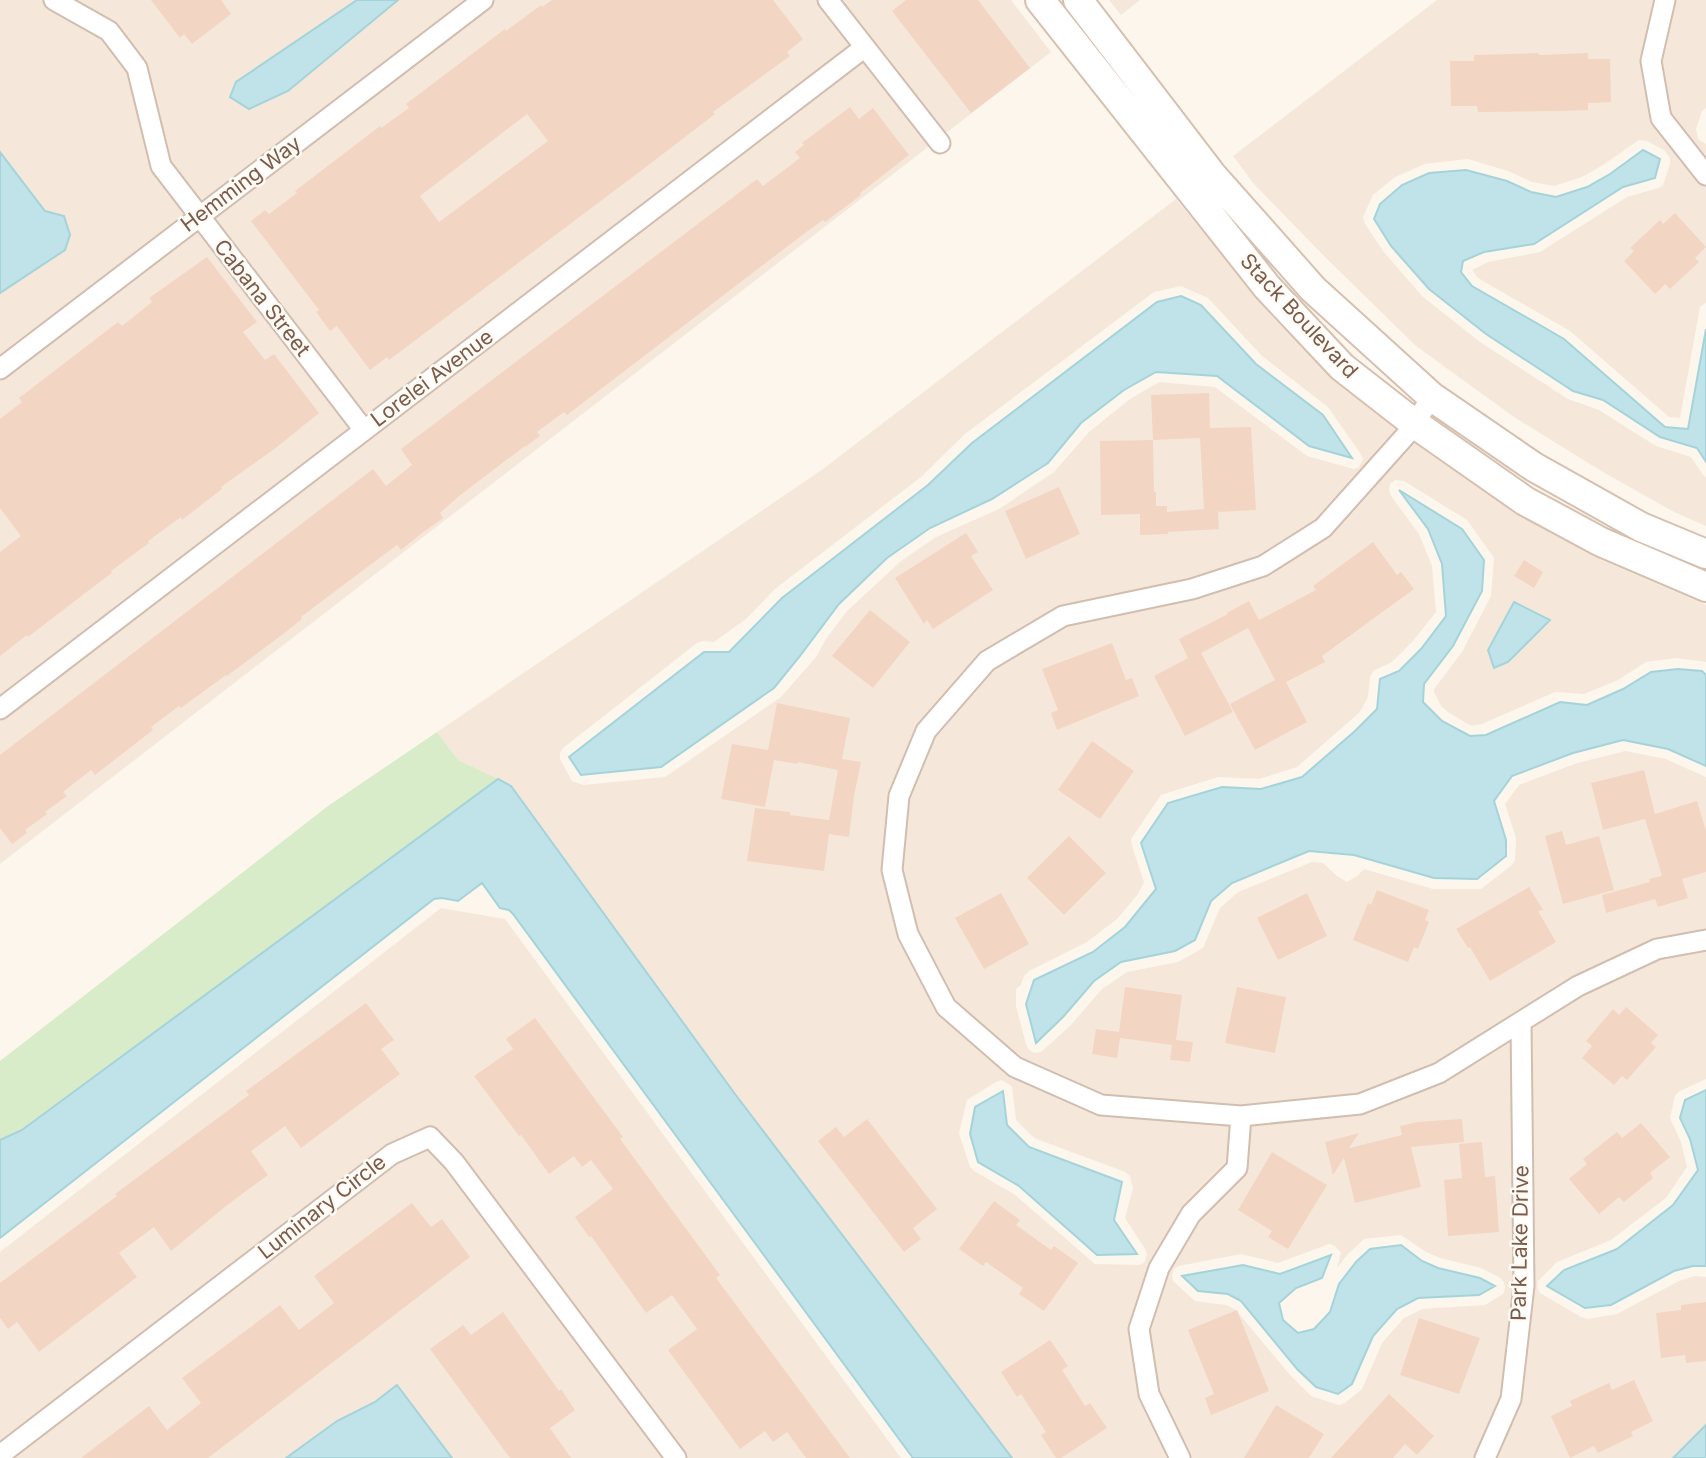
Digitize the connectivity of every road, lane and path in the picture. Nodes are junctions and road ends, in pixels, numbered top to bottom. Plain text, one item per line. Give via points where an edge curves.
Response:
1 (54, 0) edge
2 (483, 0) edge
3 (828, 0) edge
4 (1040, 0) edge
5 (1077, 0) edge
6 (1665, 0) edge
7 (864, 47) junction
8 (940, 144) dead end
9 (1706, 175) edge
10 (199, 216) junction
11 (0, 369) edge
12 (1432, 397) junction
13 (1415, 424) junction
14 (364, 430) junction
15 (1706, 554) edge
16 (1706, 587) edge
17 (0, 709) edge
18 (1706, 940) edge
19 (1521, 1022) junction
20 (1241, 1115) junction
21 (0, 1455) edge
22 (676, 1458) edge
23 (1180, 1458) edge
24 (1485, 1458) edge

1 - 10 street, Cabana Street via 108,32 137,68 161,166
2 - 10 street, Hemming Way
3 - 7 street
4 - 13 street, Stack Boulevard via 1267,287 1342,367
5 - 12 street, Stack Boulevard via 1212,174 1313,289
6 - 9 street via 1651,61 1661,118
7 - 8 street
7 - 14 street, Lorelei Avenue
10 - 11 street, Hemming Way
10 - 14 street, Cabana Street
12 - 13 street
12 - 15 street, Stack Boulevard via 1534,467 1641,527
13 - 16 street, Stack Boulevard via 1525,501 1601,542
13 - 20 street via 1323,528 1263,566 1192,589 1063,616 987,661 926,731 899,796 892,870 908,934 946,1007 1015,1067 1101,1105
14 - 17 street, Lorelei Avenue
18 - 19 street via 1657,949 1578,986
19 - 20 street via 1439,1073 1360,1104
19 - 24 street, Park Lake Drive via 1524,1286 1511,1399
20 - 23 street via 1237,1168 1191,1214 1160,1268 1139,1329 1149,1395
21 - 22 street, Luminary Circle via 392,1153 430,1137 454,1162

